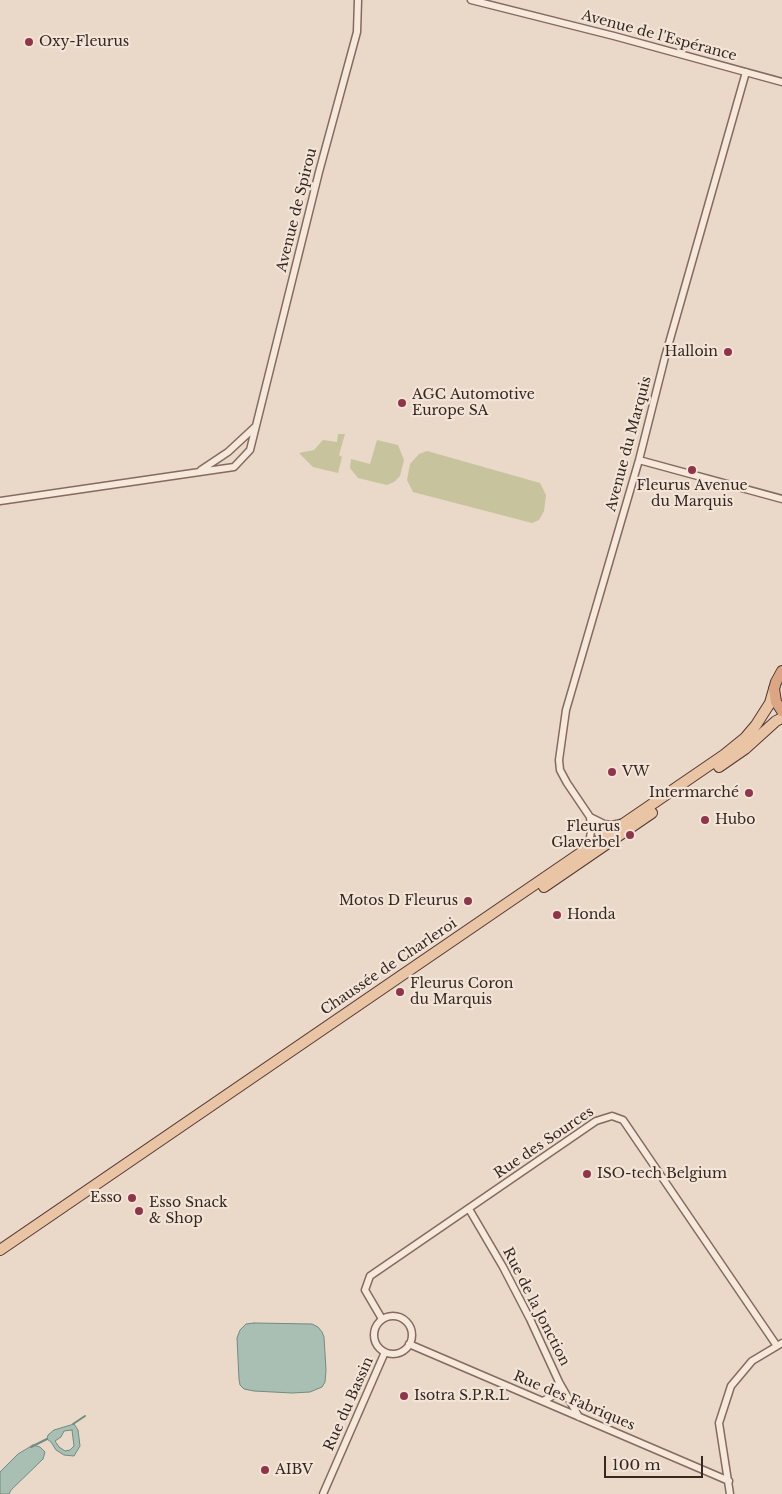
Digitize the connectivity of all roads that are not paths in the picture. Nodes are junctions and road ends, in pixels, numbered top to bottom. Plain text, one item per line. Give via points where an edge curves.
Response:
1 (358, 0) edge
2 (471, 0) edge
3 (746, 72) junction
4 (782, 82) edge
5 (256, 426) junction
6 (638, 460) junction
7 (199, 472) junction
8 (782, 499) edge
9 (0, 501) edge
10 (782, 671) edge
11 (774, 689) junction
12 (782, 711) edge
13 (782, 718) edge
14 (590, 817) junction
15 (627, 821) junction
16 (584, 851) junction
17 (541, 884) junction
18 (186, 1127) junction
19 (469, 1209) junction
20 (0, 1250) edge
21 (0, 1258) edge
22 (382, 1319) junction
23 (410, 1344) junction
24 (780, 1344) edge
25 (385, 1352) junction
26 (559, 1382) junction
27 (542, 1400) junction
28 (579, 1417) junction
29 (729, 1481) junction
30 (323, 1494) edge
31 (730, 1494) edge

1 - 5 street, Avenue de Spirou via 357,32
2 - 3 street, Avenue de l'Espérance
3 - 4 street, Avenue de l'Espérance
3 - 6 street, Avenue du Marquis
5 - 7 street, Avenue de Spirou via 228,452
5 - 7 street, Avenue de Spirou via 250,450 234,467
6 - 8 street
6 - 14 street, Avenue du Marquis via 566,710 559,760 560,770
7 - 9 street, Avenue de Spirou
10 - 11 highway
11 - 12 highway via 776,702
11 - 15 main road, Chaussée de Charleroi via 767,708 740,742
13 - 17 main road, Chaussée de Charleroi via 740,753
14 - 15 street via 612,825
14 - 16 street via 592,831
15 - 16 main road, Chaussée de Charleroi
16 - 17 main road, Chaussée de Charleroi
17 - 18 main road, Chaussée de Charleroi
18 - 20 main road, Chaussée de Charleroi
18 - 21 main road, Chaussée de Charleroi
19 - 22 street, Rue des Sources via 370,1276 365,1290
19 - 24 street, Rue des Sources via 596,1121 612,1116 623,1120
19 - 26 street, Rue de la Jonction via 503,1267
22 - 23 street via 394,1316 406,1321 411,1332
22 - 25 street via 375,1328 374,1339
23 - 25 street via 396,1354
23 - 27 street, Rue des Fabriques
24 - 29 street via 752,1360 731,1386 719,1423
25 - 30 street, Rue du Bassin
26 - 27 street via 554,1395
26 - 28 street, Rue de la Jonction
27 - 28 street, Rue des Fabriques
28 - 29 street, Rue des Fabriques
29 - 31 street

